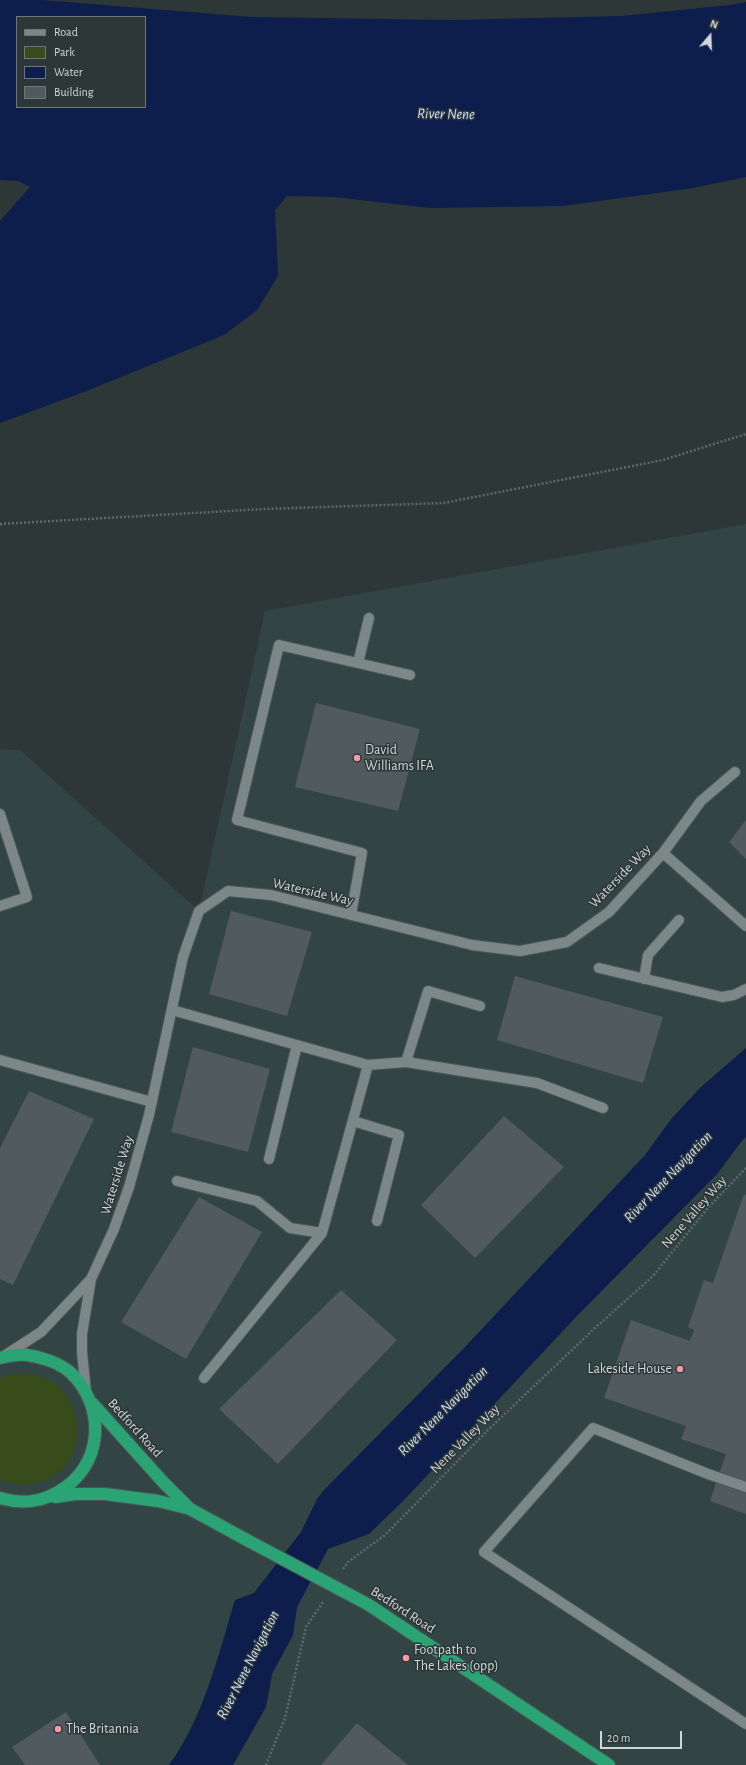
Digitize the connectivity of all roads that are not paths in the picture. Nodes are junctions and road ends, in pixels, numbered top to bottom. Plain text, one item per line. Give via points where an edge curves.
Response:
1 (369, 618) dead end
2 (358, 663) junction
3 (410, 675) dead end
4 (735, 772) dead end
5 (0, 814) edge
6 (663, 853) junction
7 (0, 906) edge
8 (351, 915) junction
9 (679, 920) dead end
10 (746, 926) edge
11 (599, 968) dead end
12 (644, 979) junction
13 (746, 989) edge
14 (480, 1006) dead end
15 (172, 1010) junction
16 (297, 1045) junction
17 (0, 1060) edge
18 (406, 1062) junction
19 (368, 1065) junction
20 (152, 1102) junction
21 (603, 1108) dead end
22 (353, 1121) junction
23 (269, 1159) dead end
24 (176, 1181) dead end
25 (377, 1221) dead end
26 (322, 1233) junction
27 (91, 1280) junction
28 (0, 1358) edge
29 (204, 1378) dead end
30 (88, 1397) junction
31 (746, 1487) edge
32 (0, 1498) edge
33 (47, 1498) junction
34 (13, 1502) junction
35 (0, 1504) edge
36 (190, 1509) junction
37 (746, 1724) edge
38 (609, 1765) edge

1 - 2 street
2 - 3 street
2 - 8 street via 279,645 237,820 362,853
4 - 6 street, Waterside Way via 701,801
5 - 7 street via 27,897
6 - 8 street, Waterside Way via 609,912 567,942 520,951 472,945
6 - 10 street
8 - 15 street, Waterside Way via 271,895 228,891 199,911 183,957
9 - 12 street via 648,955
11 - 12 street
12 - 13 street via 722,997
14 - 18 street via 428,991
15 - 16 street
15 - 20 street, Waterside Way
16 - 19 street
16 - 23 street
17 - 20 street
18 - 19 street
18 - 21 street via 537,1083
19 - 22 street
20 - 27 street, Waterside Way via 130,1188
22 - 25 street via 399,1135
22 - 26 street
24 - 26 street via 257,1201 290,1228
26 - 29 street
27 - 28 street, Waterside Way via 41,1332
27 - 30 street, Waterside Way via 82,1334
28 - 30 highway, Bedford Road via 25,1355 49,1360 70,1373
30 - 33 highway via 96,1425 93,1448 84,1470 68,1487
30 - 36 highway, Bedford Road
31 - 37 street via 593,1428 484,1552
32 - 34 highway
33 - 34 highway
33 - 36 highway, Bedford Road via 104,1494
34 - 35 street
36 - 38 highway, Bedford Road, bridge via 369,1605

